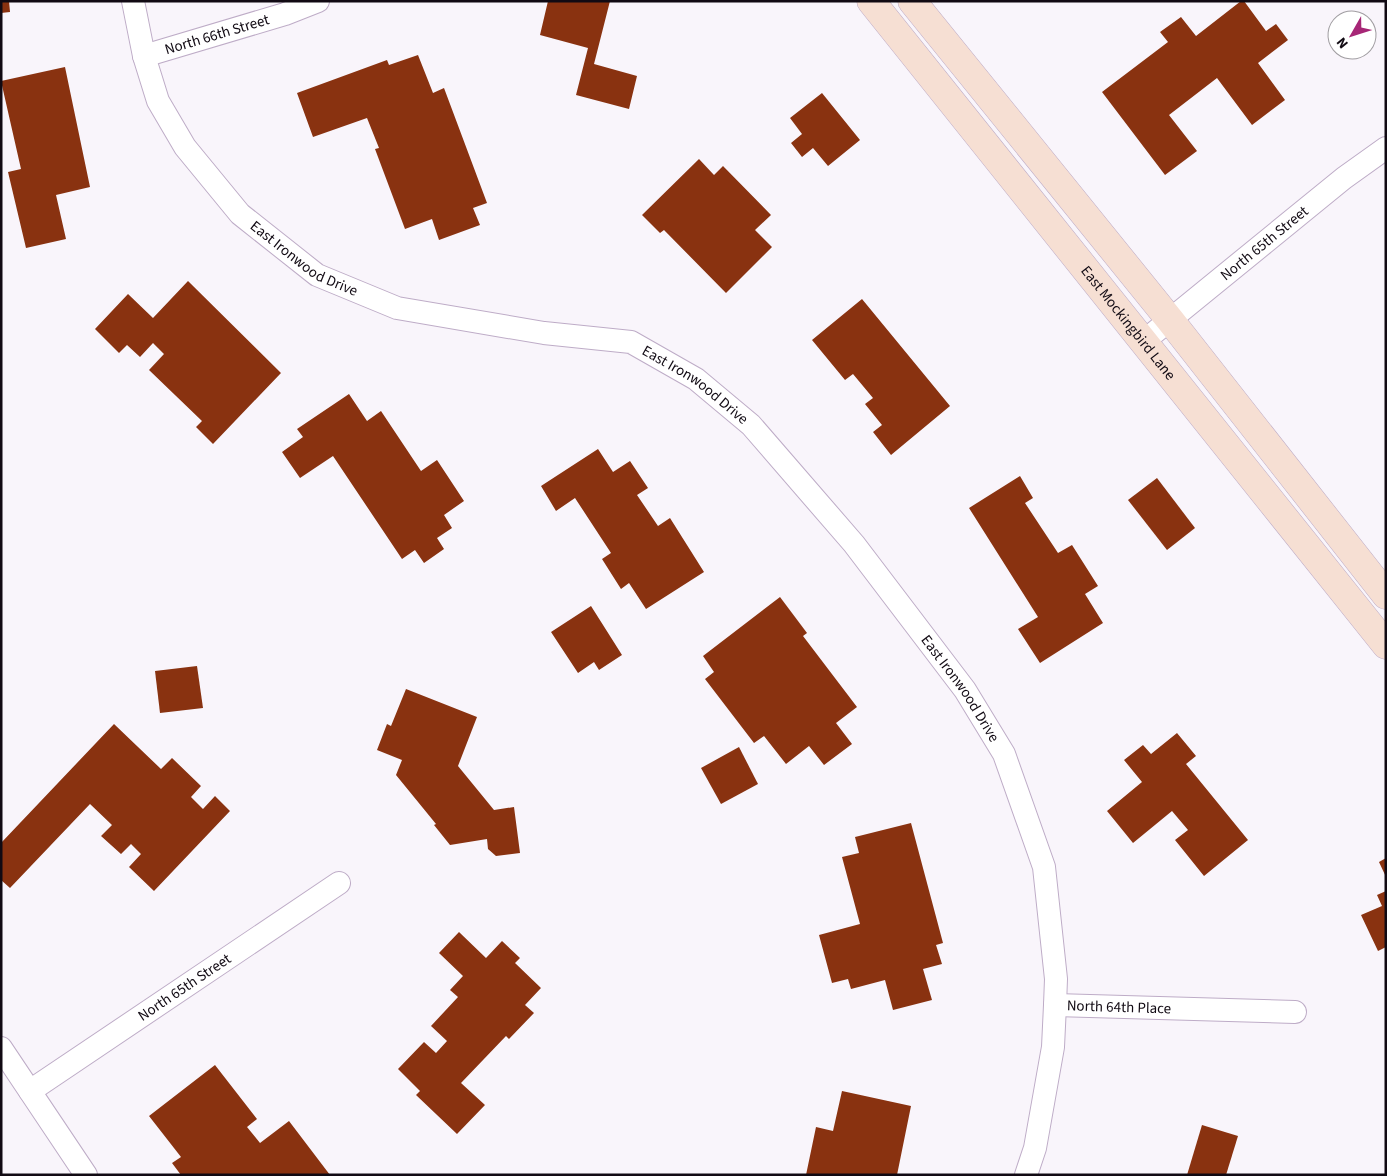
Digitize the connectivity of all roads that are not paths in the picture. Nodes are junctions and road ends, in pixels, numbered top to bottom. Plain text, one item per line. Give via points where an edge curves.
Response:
1 (134, 1) edge
2 (318, 1) edge
3 (871, 1) edge
4 (912, 1) edge
5 (144, 56) junction
6 (1386, 148) edge
7 (1170, 320) junction
8 (1144, 341) junction
9 (1386, 595) edge
10 (1386, 644) edge
11 (339, 883) dead end
12 (1055, 1005) junction
13 (1295, 1012) dead end
14 (1, 1048) edge
15 (30, 1091) junction
16 (86, 1175) edge
17 (1026, 1175) edge

1 - 5 street, East Ironwood Drive
2 - 5 street, North 66th Street via 286,14
3 - 8 street, East Mockingbird Lane
4 - 7 street
5 - 12 street, East Ironwood Drive via 158,101 185,147 240,214 317,275 397,308 544,332 631,342 696,379 751,425 854,544 965,690 1004,754 1044,867 1056,979
6 - 7 street, North 65th Street via 1344,178
7 - 8 street, North 65th Street
7 - 9 street
8 - 10 street, East Mockingbird Lane
11 - 15 street, North 65th Street
12 - 13 street, North 64th Place
12 - 17 street, North 64th Place via 1053,1047 1035,1148
14 - 15 street
15 - 16 street

